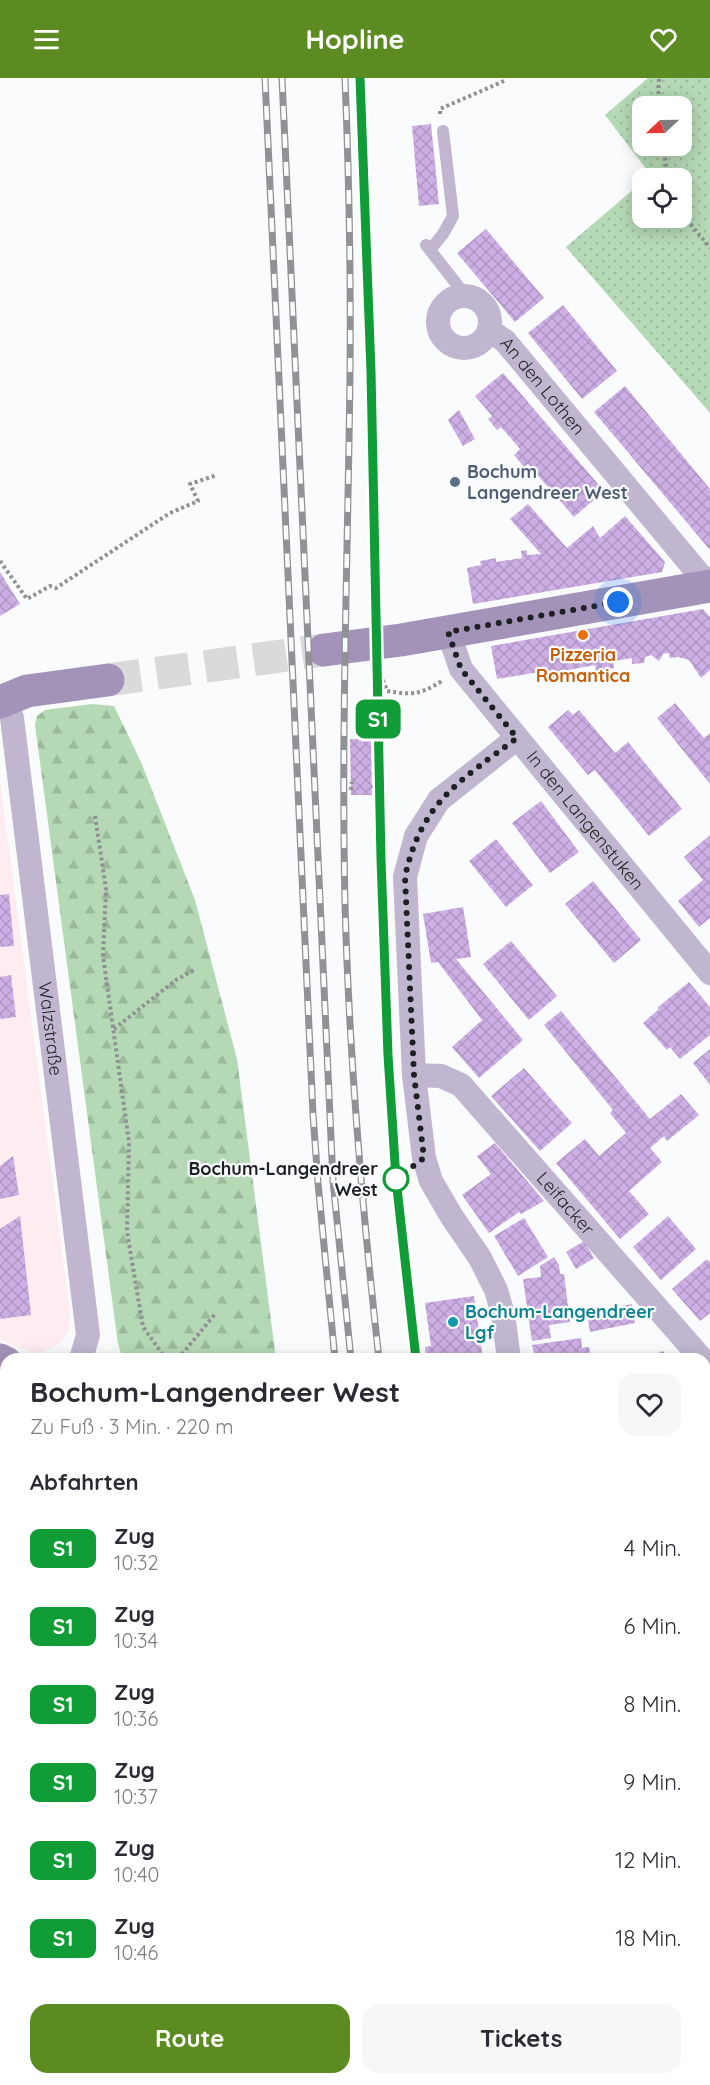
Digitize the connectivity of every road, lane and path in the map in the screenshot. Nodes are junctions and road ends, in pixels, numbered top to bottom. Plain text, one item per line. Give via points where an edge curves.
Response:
1 (659, 78) edge
2 (504, 81) dead end
3 (658, 96) edge
4 (443, 132) joint
5 (692, 226) edge
6 (710, 248) edge
7 (466, 296) junction
8 (489, 330) junction
9 (217, 474) dead end
10 (0, 561) edge
11 (710, 585) edge
12 (448, 632) junction
13 (324, 650) tunnel mouth
14 (372, 668) dead end
15 (461, 669) junction
16 (108, 680) tunnel mouth
17 (3, 700) edge
18 (517, 738) junction
19 (352, 782) dead end
20 (351, 790) dead end
21 (95, 816) dead end
22 (194, 970) dead end
23 (710, 973) edge
24 (114, 1029) junction
25 (414, 1075) junction
26 (216, 1313) dead end
27 (83, 1353) edge
28 (162, 1353) edge
29 (183, 1353) edge
30 (508, 1353) edge
31 (698, 1353) edge

1 - 3 path
2 - 4 path via 440,109
4 - 7 lane via 453,216 443,234 428,247
5 - 6 path
7 - 8 street, An den Lothen via 476,299 488,312
7 - 8 street, An den Lothen via 444,304 437,321 443,339 459,349 477,346
8 - 11 street, An den Lothen via 505,341
9 - 10 path via 190,484 198,501 170,513 56,588 50,586 27,599
11 - 12 street
12 - 13 street
12 - 15 street, In den Langenstuken
14 - 15 path via 381,674 387,691 406,694 422,693
15 - 18 street, In den Langenstuken
16 - 17 street via 27,691
17 - 27 street, Walzstraße via 12,718 88,1335
18 - 23 street, In den Langenstuken
18 - 25 street via 439,800 416,837 409,857 405,877
19 - 20 path
21 - 24 path via 106,889 103,956
22 - 24 path
24 - 28 path via 129,1142 127,1232 143,1327
25 - 30 street via 424,1158 431,1181 496,1290
25 - 31 street, Leifacker via 441,1076 461,1085
26 - 29 path

